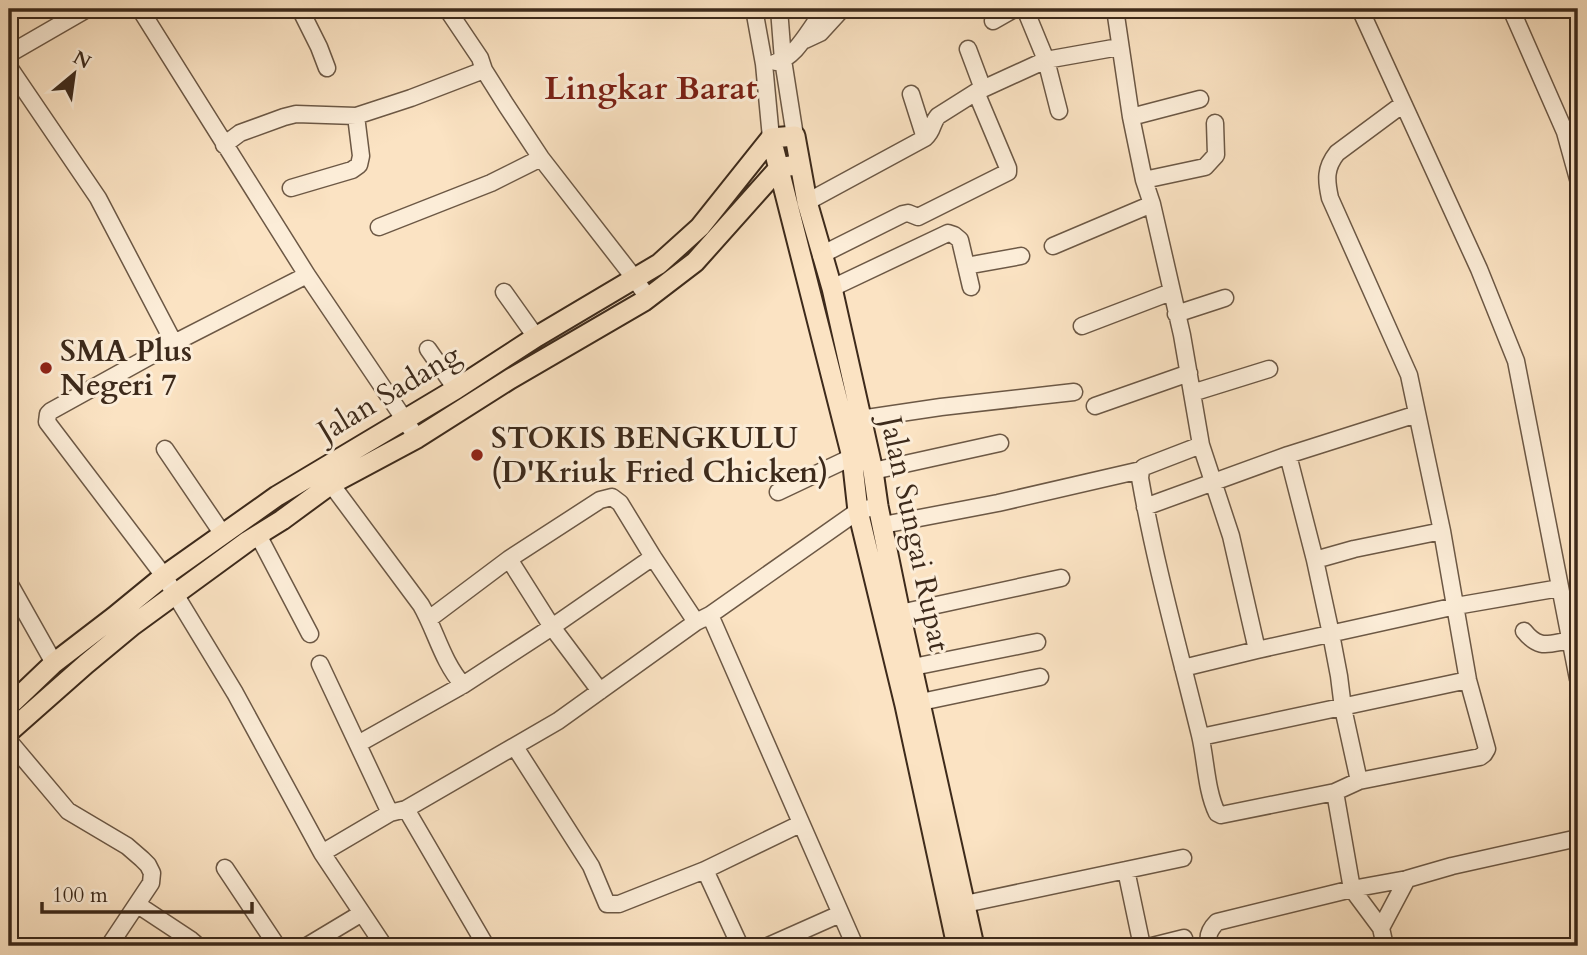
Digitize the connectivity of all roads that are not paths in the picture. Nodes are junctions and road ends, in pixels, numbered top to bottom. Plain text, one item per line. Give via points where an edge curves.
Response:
1 (87, 9) edge
2 (140, 9) edge
3 (300, 9) edge
4 (447, 9) edge
5 (754, 9) edge
6 (779, 9) edge
7 (827, 9) edge
8 (842, 9) edge
9 (1014, 9) edge
10 (1025, 9) edge
11 (1115, 9) edge
12 (1360, 9) edge
13 (1511, 9) edge
14 (993, 21) dead end
15 (803, 41) junction
16 (1119, 47) junction
17 (968, 48) dead end
18 (9, 54) edge
19 (783, 60) junction
20 (1046, 60) junction
21 (764, 64) junction
22 (9, 67) edge
23 (327, 68) dead end
24 (484, 70) junction
25 (979, 90) junction
26 (911, 94) dead end
27 (1200, 99) dead end
28 (1403, 104) junction
29 (1059, 111) dead end
30 (356, 116) junction
31 (1131, 117) junction
32 (1215, 123) dead end
33 (1572, 130) edge
34 (795, 136) junction
35 (771, 138) junction
36 (925, 138) junction
37 (224, 145) junction
38 (541, 158) junction
39 (800, 164) junction
40 (779, 168) junction
41 (1578, 179) edge
42 (1144, 180) junction
43 (291, 188) dead end
44 (807, 202) junction
45 (1152, 204) junction
46 (379, 227) dead end
47 (1053, 246) dead end
48 (821, 255) junction
49 (1021, 256) dead end
50 (966, 266) junction
51 (307, 275) junction
52 (635, 279) junction
53 (971, 287) dead end
54 (832, 288) junction
55 (504, 292) dead end
56 (1171, 292) junction
57 (1225, 298) dead end
58 (648, 299) junction
59 (1176, 314) junction
60 (1082, 326) dead end
61 (536, 337) junction
62 (174, 343) junction
63 (428, 349) dead end
64 (1269, 369) dead end
65 (1189, 373) junction
66 (456, 389) junction
67 (1074, 392) dead end
68 (1192, 393) junction
69 (1095, 406) dead end
70 (1417, 414) junction
71 (405, 418) junction
72 (860, 419) junction
73 (417, 438) junction
74 (1000, 443) dead end
75 (1201, 445) junction
76 (165, 449) dead end
77 (1288, 455) junction
78 (852, 457) junction
79 (1141, 470) junction
80 (873, 471) junction
81 (1214, 483) junction
82 (331, 484) junction
83 (778, 492) dead end
84 (878, 506) junction
85 (1145, 507) junction
86 (858, 510) junction
87 (883, 525) junction
88 (1442, 531) junction
89 (222, 533) junction
90 (258, 535) junction
91 (653, 557) junction
92 (509, 559) junction
93 (1315, 560) junction
94 (164, 576) junction
95 (1062, 578) dead end
96 (9, 583) edge
97 (1560, 588) junction
98 (174, 594) junction
99 (1456, 606) junction
100 (900, 613) junction
101 (429, 619) junction
102 (703, 619) junction
103 (552, 627) junction
104 (1573, 630) edge
105 (1524, 631) dead end
106 (310, 634) dead end
107 (1331, 634) junction
108 (1037, 642) dead end
109 (1257, 650) junction
110 (54, 663) junction
111 (320, 664) dead end
112 (913, 667) junction
113 (1183, 668) junction
114 (1040, 677) dead end
115 (1578, 679) edge
116 (1468, 680) junction
117 (463, 685) junction
118 (600, 691) junction
119 (921, 702) junction
120 (9, 706) edge
121 (1343, 708) junction
122 (9, 732) edge
123 (1201, 737) junction
124 (9, 741) edge
125 (358, 744) junction
126 (515, 747) junction
127 (1359, 781) junction
128 (1335, 792) junction
129 (398, 811) junction
130 (800, 824) junction
131 (940, 829) junction
132 (1578, 838) edge
133 (322, 853) junction
134 (1183, 858) dead end
135 (225, 868) dead end
136 (705, 870) junction
137 (1126, 870) junction
138 (1407, 879) junction
139 (1352, 889) junction
140 (965, 904) junction
141 (138, 905) junction
142 (362, 913) junction
143 (840, 914) junction
144 (1381, 928) junction
145 (1184, 938) dead end
146 (109, 946) edge
147 (198, 946) edge
148 (276, 946) edge
149 (307, 946) edge
150 (384, 946) edge
151 (486, 946) edge
152 (740, 946) edge
153 (768, 946) edge
154 (855, 946) edge
155 (957, 946) edge
156 (974, 946) edge
157 (1142, 946) edge
158 (1152, 946) edge
159 (1210, 946) edge
160 (1385, 946) edge

1 - 18 street
2 - 37 street
3 - 23 street
4 - 24 street
5 - 21 street
6 - 19 street
7 - 15 street
8 - 15 street via 820,33
9 - 14 street
10 - 20 street
11 - 16 street
12 - 28 street
13 - 33 street
15 - 19 street
16 - 20 street
16 - 31 street
17 - 25 street
19 - 21 street
19 - 34 street
20 - 25 street
20 - 29 street
21 - 35 street
22 - 62 street via 98,198
24 - 30 street
24 - 38 street
25 - 36 street via 938,116
25 - 48 street via 1008,172 918,217 903,214
26 - 36 street
27 - 31 street
28 - 70 street via 1337,153 1330,161 1326,181 1409,375
28 - 97 street via 1516,361
30 - 37 street via 296,114 240,133
30 - 43 street via 359,165
31 - 42 street
32 - 42 street via 1216,155 1205,167
33 - 41 street
34 - 35 main road
34 - 39 main road, Jalan Sungai Rupat
35 - 40 main road, Jalan Sungai Rupat
35 - 52 main road, Jalan Sadang via 700,227
36 - 44 street
37 - 51 street
38 - 46 street
38 - 52 street
39 - 40 main road
39 - 44 main road, Jalan Sungai Rupat
40 - 58 main road via 695,262
40 - 78 main road, Jalan Sungai Rupat
42 - 45 street
44 - 48 main road, Jalan Sungai Rupat
45 - 47 street
45 - 56 street
48 - 54 main road, Jalan Sungai Rupat
49 - 50 street
50 - 53 street
50 - 54 street via 960,240 948,233
51 - 62 street
51 - 71 street
52 - 58 street
52 - 61 main road, Jalan Sadang
54 - 72 main road, Jalan Sungai Rupat
55 - 61 street
56 - 59 street
56 - 60 street
57 - 59 street
58 - 73 main road
59 - 65 street
61 - 66 main road, Jalan Sadang
62 - 94 street via 51,411 47,418
63 - 66 street
64 - 68 street
65 - 68 street
65 - 69 street
66 - 71 main road, Jalan Sadang
67 - 72 street
68 - 75 street
70 - 77 street
70 - 88 street
71 - 73 street
71 - 89 main road, Jalan Sadang
72 - 80 main road, Jalan Sungai Rupat
73 - 82 main road
74 - 80 street
75 - 79 street
75 - 81 street
76 - 89 street
77 - 81 street
77 - 93 street
78 - 83 street
78 - 86 main road, Jalan Sungai Rupat
79 - 85 street
79 - 87 street
80 - 84 main road, Jalan Sungai Rupat
81 - 85 street
81 - 109 street
82 - 90 main road
82 - 101 street
84 - 86 street
84 - 87 main road, Jalan Sungai Rupat
85 - 113 street
86 - 102 street
86 - 131 main road, Jalan Sungai Rupat
87 - 100 main road, Jalan Sungai Rupat
88 - 93 street
88 - 99 street
89 - 94 main road, Jalan Sadang
90 - 98 main road
90 - 106 street
91 - 92 street via 620,503 607,497
91 - 102 street
91 - 103 street
92 - 101 street
92 - 103 street
93 - 107 street
94 - 98 street
94 - 110 main road, Jalan Sadang
95 - 100 street
96 - 110 street
97 - 99 street
97 - 104 street
98 - 122 main road
98 - 133 street via 235,693
99 - 107 street
99 - 116 street
100 - 112 main road, Jalan Sungai Rupat
101 - 117 street via 441,650
102 - 118 street
102 - 130 street
103 - 117 street
103 - 118 street
104 - 105 street via 1541,644
104 - 115 street
107 - 109 street
107 - 121 street
108 - 112 street
109 - 113 street
110 - 120 main road, Jalan Sadang
111 - 125 street
112 - 119 main road, Jalan Sungai Rupat
113 - 123 street
114 - 119 street
116 - 121 street
116 - 127 street via 1484,754
117 - 125 street
118 - 126 street
119 - 131 main road, Jalan Sungai Rupat
121 - 123 street
121 - 127 street
123 - 128 street via 1218,814
124 - 141 street via 68,811 127,846 148,865 151,883
125 - 129 street
126 - 129 street
126 - 136 street via 591,866 607,904 619,904
127 - 128 street
128 - 139 street
129 - 133 street
129 - 151 street
130 - 136 street
130 - 143 street
131 - 140 main road, Jalan Sungai Rupat
131 - 155 main road, Jalan Sungai Rupat
132 - 138 street
133 - 142 street
134 - 137 street
135 - 148 street
136 - 152 street
137 - 140 street
137 - 157 street
138 - 139 street
138 - 144 street
139 - 144 street
139 - 159 street via 1217,922 1210,929
140 - 156 main road, Jalan Sungai Rupat
141 - 146 street
141 - 147 street
142 - 149 street
142 - 150 street
143 - 153 street
143 - 154 street
144 - 160 street
145 - 158 street

